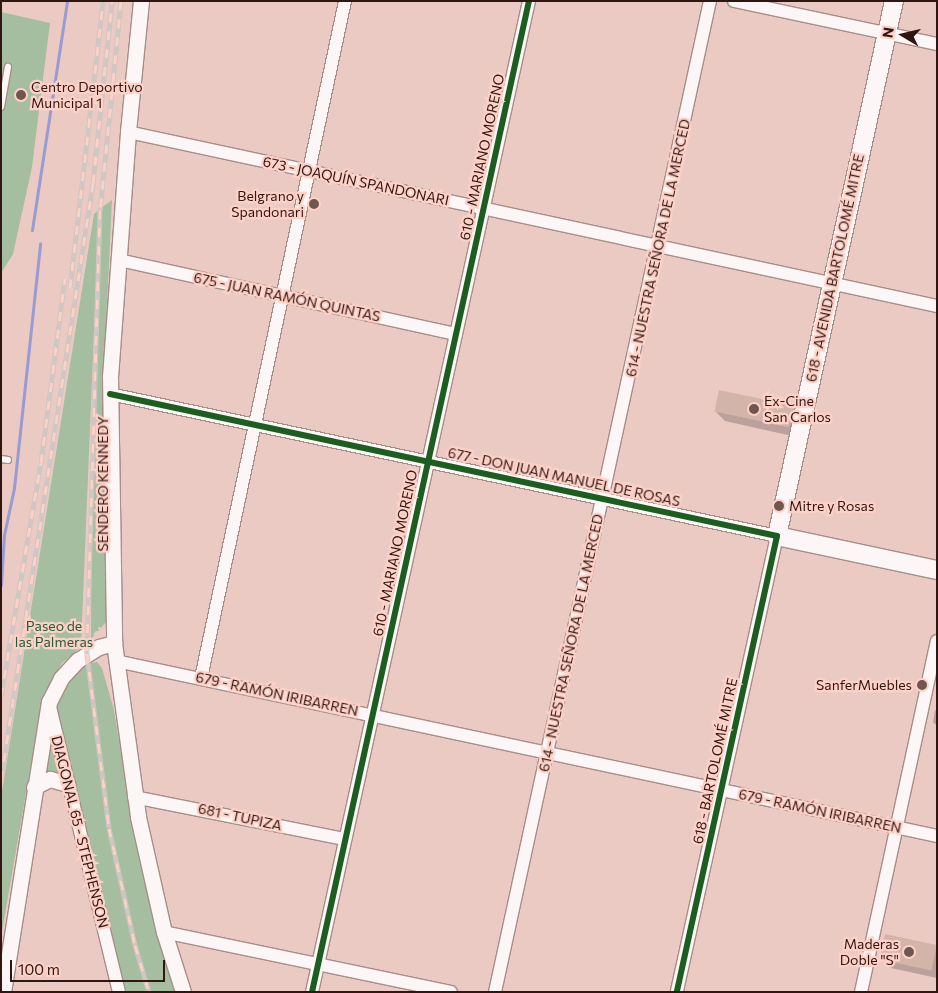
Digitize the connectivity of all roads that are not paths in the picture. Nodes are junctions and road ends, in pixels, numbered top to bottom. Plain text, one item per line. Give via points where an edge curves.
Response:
1 (141, 1) edge
2 (345, 1) edge
3 (529, 1) edge
4 (710, 1) edge
5 (734, 1) edge
6 (894, 1) edge
7 (888, 34) junction
8 (937, 44) edge
9 (8, 67) dead end
10 (1, 107) edge
11 (128, 132) junction
12 (308, 171) junction
13 (483, 209) junction
14 (660, 246) junction
15 (119, 260) junction
16 (832, 282) junction
17 (282, 296) junction
18 (937, 306) edge
19 (456, 334) junction
20 (110, 394) junction
21 (256, 423) junction
22 (428, 460) junction
23 (602, 498) junction
24 (777, 536) junction
25 (937, 570) edge
26 (937, 641) edge
27 (114, 643) junction
28 (116, 661) junction
29 (201, 678) junction
30 (49, 702) junction
31 (374, 714) junction
32 (547, 753) junction
33 (68, 784) junction
34 (34, 787) junction
35 (722, 790) junction
36 (134, 798) junction
37 (896, 827) junction
38 (937, 836) edge
39 (345, 839) junction
40 (164, 932) junction
41 (318, 964) junction
42 (5, 991) edge
43 (119, 992) edge
44 (182, 992) edge
45 (312, 992) edge
46 (451, 992) edge
47 (495, 992) edge
48 (677, 992) edge
49 (860, 992) edge

1 - 11 street
2 - 12 street
3 - 13 street, 610 - MARIANO MORENO
4 - 14 street, 614 - NUESTRA SEÑORA DE LA MERCED
5 - 7 street
6 - 7 main road, 618 - AVENIDA BARTOLOMÉ MITRE
7 - 8 street
7 - 16 main road, 618 - AVENIDA BARTOLOMÉ MITRE
9 - 10 lane
11 - 12 street, 673 - JOAQUÍN SPANDONARI
11 - 15 street
12 - 13 street, 673 - JOAQUÍN SPANDONARI
12 - 17 street
13 - 14 street, 673 - JOAQUÍN SPANDONARI
13 - 19 street, 610 - MARIANO MORENO
14 - 16 street, 673 - JOAQUÍN SPANDONARI
14 - 23 street, 614 - NUESTRA SEÑORA DE LA MERCED
15 - 17 street, 675 - JUAN RAMÓN QUINTAS
15 - 20 street
16 - 18 street, 673 - JOAQUÍN SPANDONARI
16 - 24 main road, 618 - AVENIDA BARTOLOMÉ MITRE
17 - 19 street, 675 - JUAN RAMÓN QUINTAS
17 - 21 street
19 - 22 street, 610 - MARIANO MORENO
20 - 21 street, 677 - DON JUAN MANUEL DE ROSAS
20 - 27 street
21 - 22 street, 677 - DON JUAN MANUEL DE ROSAS
21 - 29 street
22 - 23 street, 677 - DON JUAN MANUEL DE ROSAS
22 - 31 street, 610 - MARIANO MORENO
23 - 24 street, 677 - DON JUAN MANUEL DE ROSAS
23 - 32 street, 614 - NUESTRA SEÑORA DE LA MERCED
24 - 25 main road, 677 - DON JUAN MANUEL DE ROSAS
24 - 35 street, 618 - BARTOLOMÉ MITRE
26 - 37 street
27 - 28 street
27 - 30 street via 99,646 78,660 60,678
28 - 29 street, 679 - RAMÓN IRIBARREN
28 - 36 street
29 - 31 street, 679 - RAMÓN IRIBARREN
30 - 33 street, DIAGONAL 65 - STEPHENSON
30 - 34 street
31 - 32 street, 679 - RAMÓN IRIBARREN
31 - 39 street, 610 - MARIANO MORENO
32 - 35 street, 679 - RAMÓN IRIBARREN
32 - 47 street, 614 - NUESTRA SEÑORA DE LA MERCED
33 - 34 street via 50,779
33 - 43 street, DIAGONAL 65 - STEPHENSON
34 - 42 street
35 - 37 street, 679 - RAMÓN IRIBARREN
35 - 48 street, 618 - BARTOLOMÉ MITRE
36 - 39 street, 681 - TUPIZA
36 - 40 street
37 - 38 street, 679 - RAMÓN IRIBARREN
37 - 49 street
39 - 41 street, 610 - MARIANO MORENO
40 - 41 street
40 - 44 street
41 - 45 street, 610 - MARIANO MORENO
41 - 46 street

